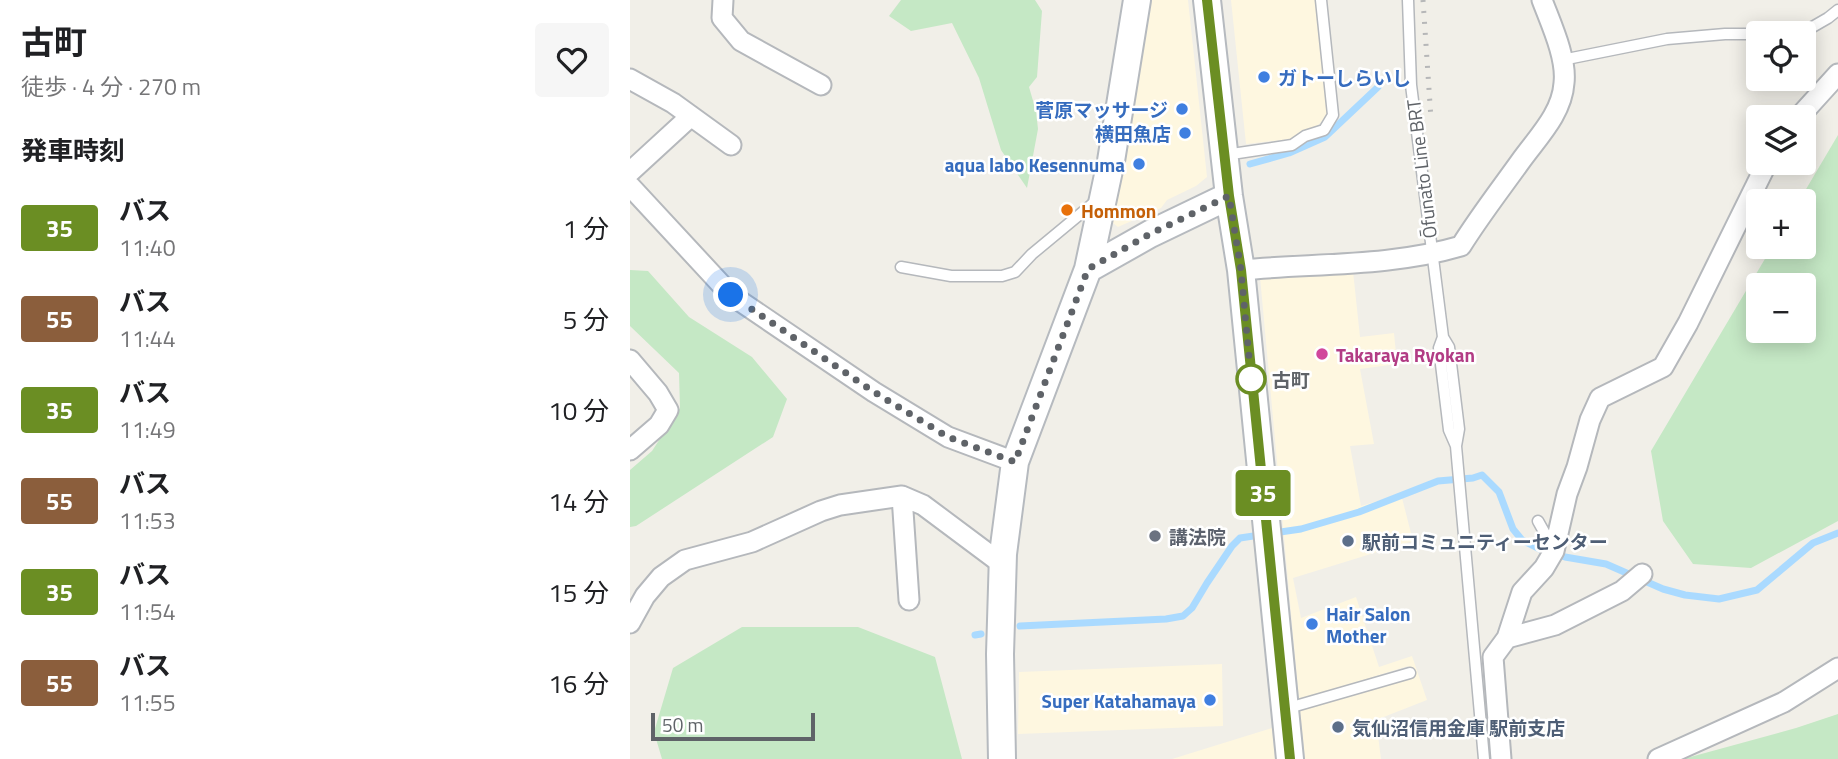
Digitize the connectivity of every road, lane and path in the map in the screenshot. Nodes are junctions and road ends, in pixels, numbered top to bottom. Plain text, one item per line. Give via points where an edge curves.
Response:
1 (723, 0) edge
2 (1137, 0) edge
3 (1207, 0) edge
4 (1321, 0) edge
5 (1408, 0) edge
6 (1542, 0) edge
7 (1838, 10) edge
8 (1816, 25) edge
9 (1746, 34) edge
10 (1562, 60) junction
11 (1838, 74) edge
12 (630, 79) edge
13 (821, 85) dead end
14 (1810, 105) edge
15 (691, 116) junction
16 (731, 145) dead end
17 (1224, 155) junction
18 (630, 172) edge
19 (1761, 175) edge
20 (630, 186) edge
21 (1104, 194) junction
22 (1229, 196) junction
23 (1432, 254) junction
24 (901, 267) dead end
25 (1088, 269) junction
26 (1241, 270) junction
27 (630, 360) edge
28 (630, 450) edge
29 (1015, 462) junction
30 (902, 496) junction
31 (1538, 521) dead end
32 (1550, 558) junction
33 (1002, 564) junction
34 (1642, 574) dead end
35 (909, 600) dead end
36 (630, 623) edge
37 (1507, 639) junction
38 (1838, 668) edge
39 (1410, 673) dead end
40 (1285, 709) junction
41 (1002, 759) edge
42 (1290, 759) edge
43 (1484, 759) edge
44 (1501, 759) edge
45 (1658, 759) edge

1 - 13 street via 722,18 741,41
2 - 21 street
3 - 17 street
4 - 17 lane via 1333,115 1324,130 1292,145
5 - 23 lane, Ōfunato Line BRT via 1412,85
6 - 10 street
7 - 8 lane
9 - 10 lane via 1667,39
10 - 23 street via 1564,83 1556,111 1461,246
11 - 14 street
12 - 15 street
15 - 16 street
15 - 18 street
17 - 22 street
19 - 32 street via 1662,367 1600,398
20 - 29 street via 731,295 948,437
21 - 24 lane via 1015,272 951,276
21 - 25 street
22 - 25 street
22 - 26 street
23 - 26 street
23 - 43 lane, Ōfunato Line BRT via 1449,430 1458,465
25 - 29 street
26 - 40 street
27 - 28 street via 668,410 659,425
29 - 33 street
30 - 33 street via 923,505
30 - 35 street
30 - 36 street via 840,505 752,542 685,561 661,577
31 - 32 lane
32 - 37 street via 1522,592
33 - 41 street
34 - 37 street via 1622,591 1555,625
37 - 44 street via 1493,657
38 - 45 street via 1784,702
39 - 40 lane
40 - 42 street

